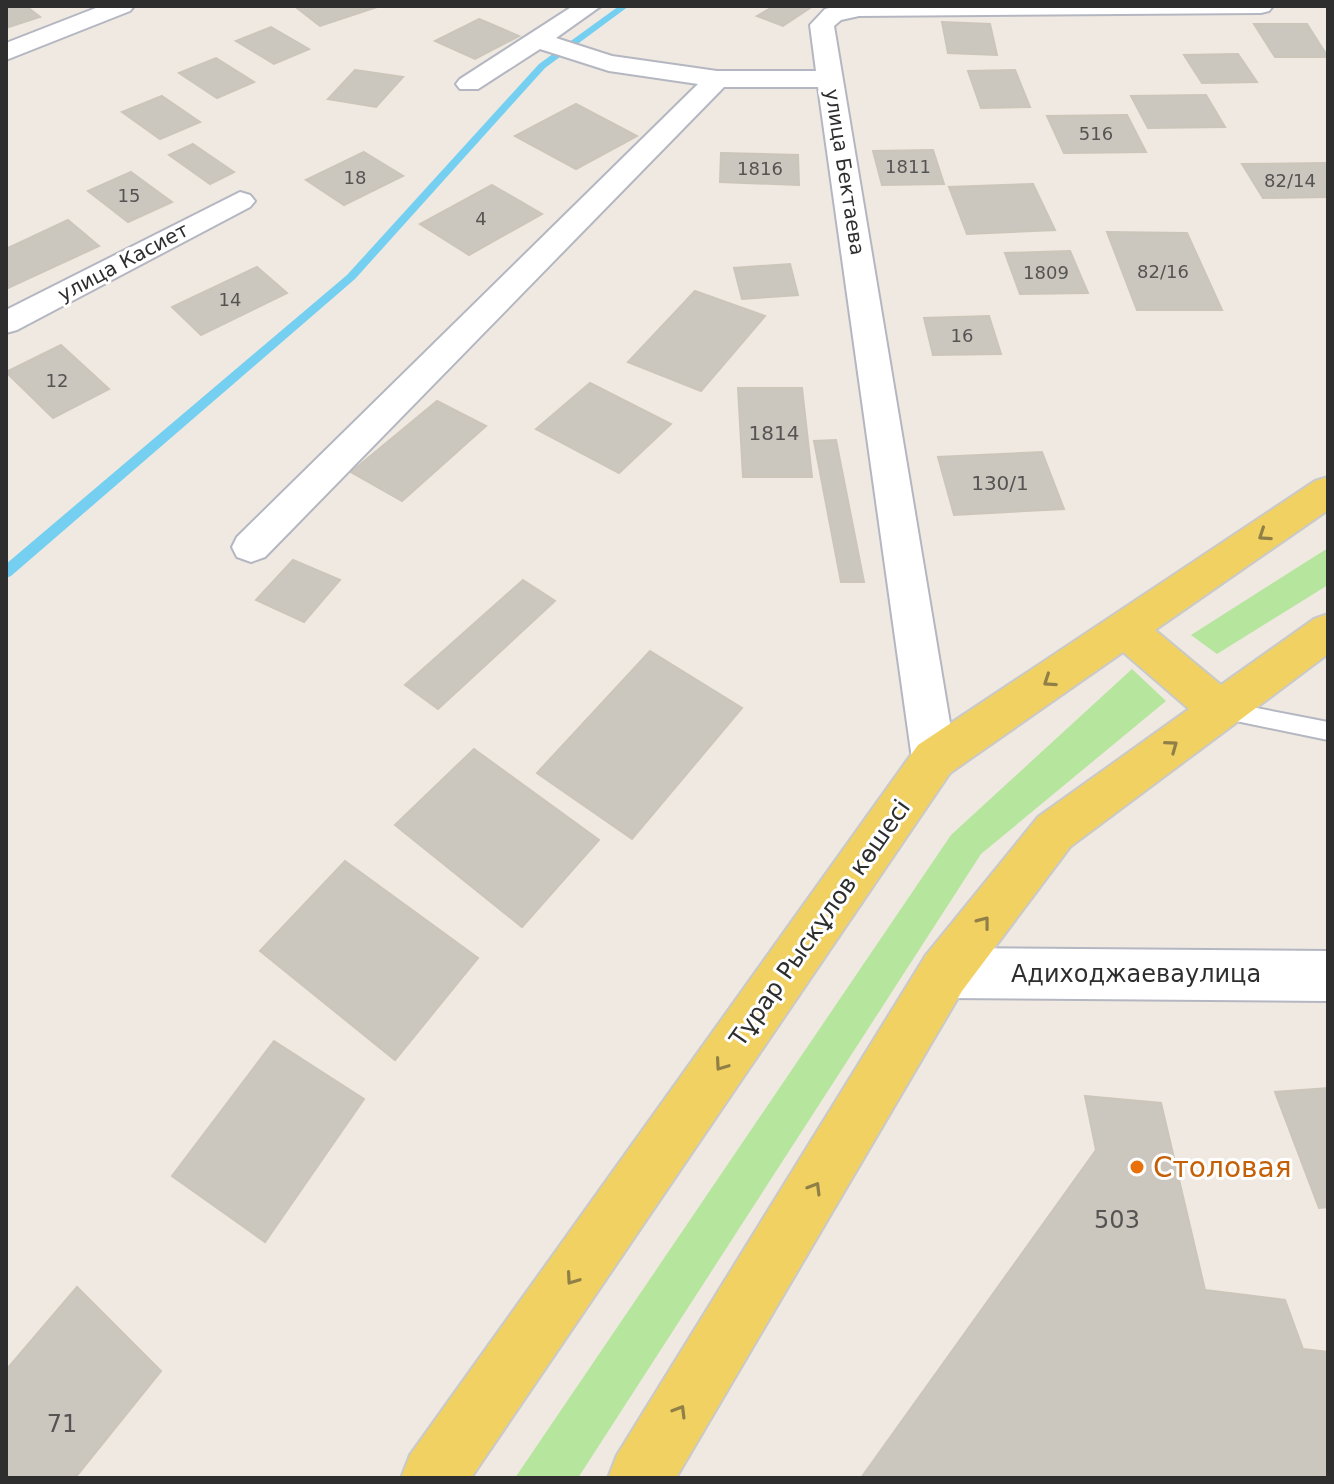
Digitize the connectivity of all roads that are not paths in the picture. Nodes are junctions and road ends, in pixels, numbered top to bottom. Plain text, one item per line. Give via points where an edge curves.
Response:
1 (122, 6) edge
2 (589, 6) edge
3 (1261, 6) edge
4 (536, 40) junction
5 (6, 52) edge
6 (717, 79) junction
7 (831, 79) junction
8 (469, 84) dead end
9 (240, 201) dead end
10 (6, 323) edge
11 (1328, 491) edge
12 (251, 547) dead end
13 (1125, 629) junction
14 (1328, 631) edge
15 (1220, 710) junction
16 (1328, 731) edge
17 (934, 759) junction
18 (944, 973) junction
19 (1328, 976) edge
20 (433, 1478) edge
21 (640, 1478) edge

1 - 5 street
2 - 4 street
3 - 7 street, улица Бектаева via 859,9 833,14 822,25
4 - 6 street via 609,63
4 - 8 street
6 - 7 street
6 - 12 street
7 - 17 street, улица Бектаева
9 - 10 street, улица Касиет
11 -> 13 main road, Тұрар Рыскұлов көшесі
13 - 15 main road
13 -> 17 main road, Тұрар Рыскұлов көшесі
14 - 15 main road
15 - 16 lane
18 -> 15 main road via 1054,832
17 -> 20 main road, Тұрар Рыскұлов көшесі
18 - 19 street, Адиходжаеваулица
21 -> 18 main road

